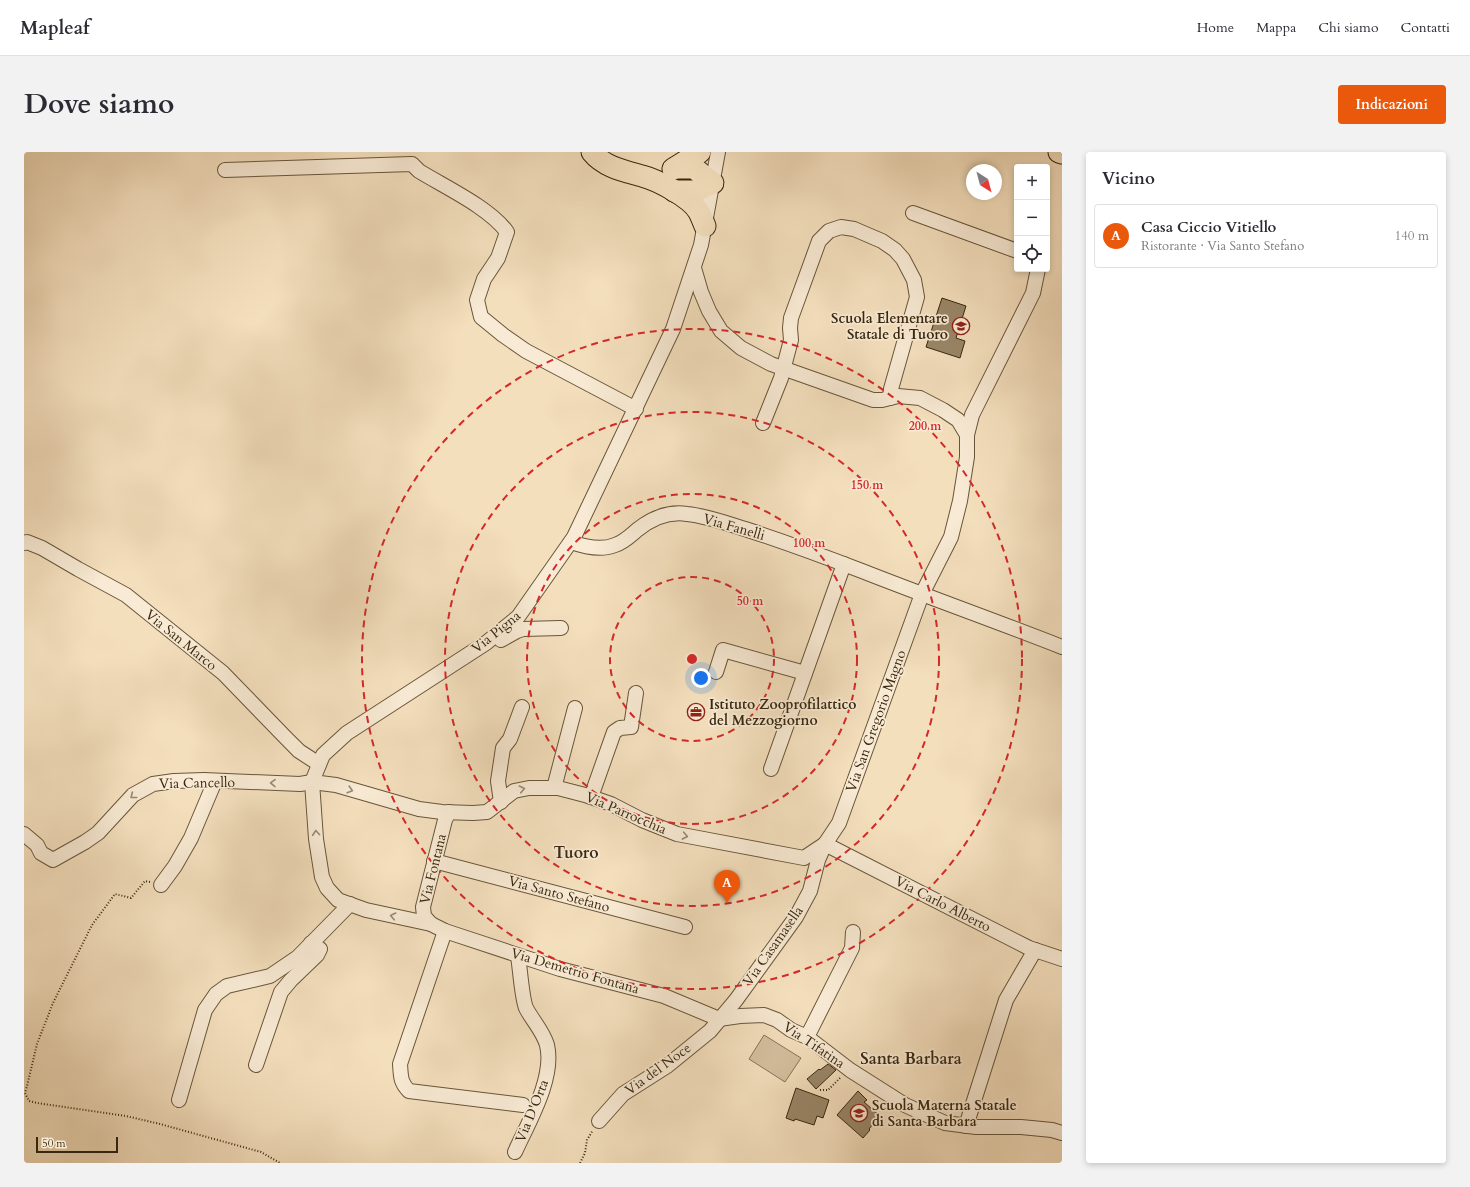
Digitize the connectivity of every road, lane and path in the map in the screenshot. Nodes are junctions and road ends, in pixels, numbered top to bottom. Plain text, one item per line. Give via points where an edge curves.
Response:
1 (592, 152) edge
2 (700, 152) edge
3 (718, 152) edge
4 (1059, 152) edge
5 (1062, 153) edge
6 (675, 168) junction
7 (225, 170) dead end
8 (644, 176) junction
9 (714, 182) junction
10 (674, 190) junction
11 (913, 213) dead end
12 (705, 226) junction
13 (1014, 250) edge
14 (694, 268) junction
15 (1037, 272) edge
16 (783, 368) junction
17 (890, 398) junction
18 (636, 409) junction
19 (763, 423) dead end
20 (967, 435) junction
21 (571, 542) junction
22 (24, 544) edge
23 (844, 564) junction
24 (922, 594) junction
25 (561, 628) dead end
26 (1062, 647) edge
27 (716, 672) dead end
28 (805, 673) junction
29 (432, 677) junction
30 (636, 693) dead end
31 (522, 707) dead end
32 (575, 708) dead end
33 (319, 764) junction
34 (771, 769) dead end
35 (214, 781) junction
36 (312, 782) junction
37 (554, 788) junction
38 (591, 797) junction
39 (501, 802) junction
40 (449, 812) junction
41 (24, 834) edge
42 (825, 844) junction
43 (434, 861) junction
44 (161, 884) joint
45 (350, 904) junction
46 (431, 924) junction
47 (685, 927) dead end
48 (445, 931) junction
49 (853, 932) dead end
50 (311, 943) junction
51 (1035, 950) junction
52 (518, 956) junction
53 (1062, 959) edge
54 (719, 1019) junction
55 (807, 1037) junction
56 (256, 1065) dead end
57 (850, 1070) junction
58 (820, 1090) dead end
59 (179, 1100) dead end
60 (523, 1105) dead end
61 (599, 1121) joint
62 (966, 1126) junction
63 (1062, 1133) edge
64 (515, 1152) dead end
65 (280, 1163) edge
66 (580, 1163) edge

1 - 8 highway via 606,164 626,173
2 - 6 highway
3 - 9 street, Via Pigna
4 - 5 highway
6 - 8 highway via 664,173
6 - 9 highway via 694,168
7 - 18 street via 412,164 418,171 479,208 501,224 507,232 498,258 484,280 477,300 481,317 526,351
8 - 10 highway
9 - 10 highway via 696,191
9 - 12 street, Via Pigna
10 - 12 highway via 699,211
11 - 13 street
12 - 14 street, Via Pigna
14 - 16 street via 709,311 721,331 742,348
14 - 18 street, Via Pigna via 673,329
15 - 20 street, Via San Gregorio Magno via 1032,293 972,415
16 - 17 street via 873,400
16 - 17 street via 791,340 791,318 820,241 829,231 841,226 854,229 882,241 895,250 914,280 917,297
16 - 19 street
17 - 20 street via 920,398 958,420
18 - 21 street, Via Pigna
20 - 24 street, Via San Gregorio Magno via 966,465 952,534
21 - 23 street, Via Fanelli via 584,547 614,546 646,522 657,517 686,514 781,541
21 - 29 street, Via Pigna via 518,617 486,643
22 - 33 street, Via San Marco via 27,542 42,548 126,595 223,673 299,751
23 - 24 street, Via Fanelli
23 - 28 street
24 - 26 street, Via Fanelli
24 - 42 street, Via San Gregorio Magno via 839,823
25 - 29 street via 517,631 455,668
27 - 28 street via 723,650
28 - 34 street
29 - 33 street, Via Pigna via 347,733 324,755
30 - 38 street via 631,727 620,728 614,732
31 - 39 street via 510,738 503,748 498,781
32 - 37 street
33 - 36 street, Via Pigna
36 -> 35 street, Via Cancello via 300,784
35 -> 41 street, Via Cancello via 153,784 133,795 98,833 53,860 41,852 37,844
35 - 44 street via 191,838
36 -> 40 street, Via Parrocchia via 336,785 419,809
45 -> 36 street, Via Demetrio Fontana via 338,900 327,888 322,877
37 - 38 street, Via Parrocchia
39 -> 37 street, Via Parrocchia via 514,791
38 -> 42 street, Via Parrocchia via 677,834 804,858
39 - 40 street, Via Parrocchia via 487,812
40 - 43 street, Via Fontana
42 - 51 street, Via Carlo Alberto
42 - 54 street, Via Casamasella via 810,891 796,917 736,1000
43 - 46 street, Via Fontana via 423,907 424,916
43 - 47 street, Via Santo Stefano
44 - 65 path via 145,881 131,898 115,894 92,925 53,1003 37,1044 26,1093 29,1101 160,1124 261,1152
46 -> 45 street, Via Demetrio Fontana
45 - 50 street
46 - 48 street, Via Demetrio Fontana
48 - 52 street, Via Demetrio Fontana
48 - 60 street via 400,1064 403,1085 409,1091
49 - 55 street via 852,948
50 - 56 street via 320,949 281,992
50 - 59 street via 298,957 270,976 227,986 216,994 205,1010
51 - 53 street, Via Carlo Alberto
51 - 62 street via 1006,1000
52 - 54 street, Via Demetrio Fontana via 664,996
52 - 64 street, Via D'Orta via 525,1007 547,1045 549,1065 543,1090
54 - 55 street, Via Tifatina via 764,1015
54 - 61 street, Via del Noce via 710,1031 667,1066 623,1094
55 - 57 street, Via Tifatina
57 - 58 path via 828,1090
57 - 62 street, Via Tifatina via 905,1105 945,1123
61 - 66 path via 587,1140
62 - 63 street, Via Tifatina via 1021,1127

